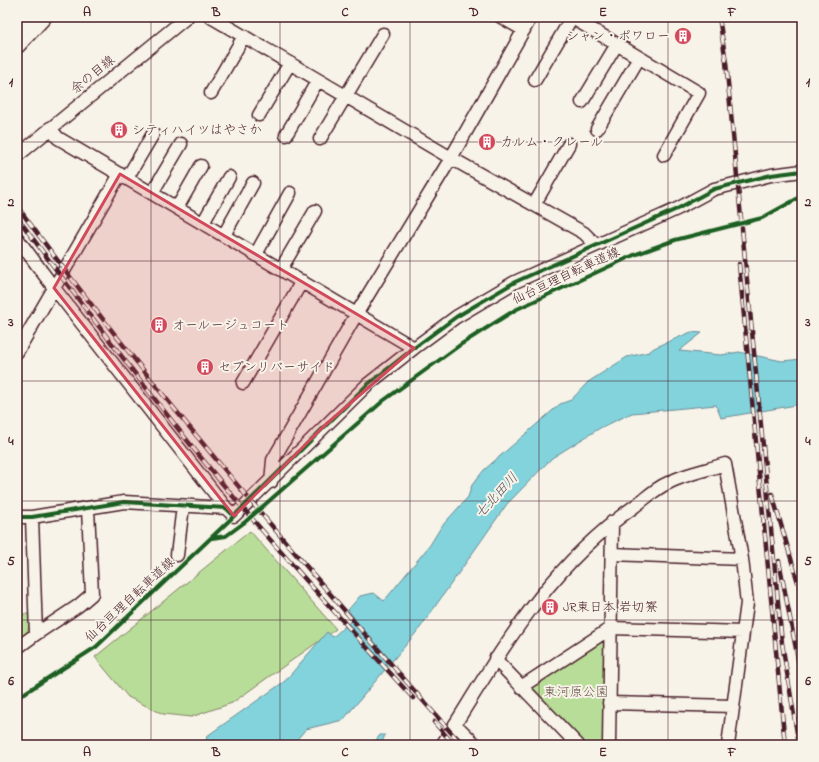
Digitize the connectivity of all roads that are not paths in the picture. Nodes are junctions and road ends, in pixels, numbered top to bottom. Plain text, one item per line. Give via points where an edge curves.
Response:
1 (26, 17) edge
2 (43, 17) edge
3 (187, 17) edge
4 (211, 17) edge
5 (500, 17) edge
6 (531, 17) edge
7 (572, 17) edge
8 (17, 26) edge
9 (524, 30) junction
10 (383, 34) dead end
11 (244, 36) junction
12 (617, 44) junction
13 (17, 45) edge
14 (640, 58) junction
15 (290, 63) junction
16 (318, 80) junction
17 (535, 80) dead end
18 (211, 92) dead end
19 (346, 96) junction
20 (582, 102) dead end
21 (259, 116) dead end
22 (597, 129) dead end
23 (54, 132) junction
24 (153, 134) dead end
25 (286, 135) dead end
26 (320, 139) dead end
27 (181, 144) dead end
28 (569, 144) dead end
29 (664, 155) dead end
30 (17, 156) edge
31 (451, 158) junction
32 (201, 166) dead end
33 (802, 171) edge
34 (123, 176) junction
35 (229, 177) dead end
36 (253, 182) dead end
37 (152, 193) junction
38 (290, 193) dead end
39 (534, 205) junction
40 (177, 208) junction
41 (315, 212) dead end
42 (203, 223) junction
43 (224, 235) junction
44 (17, 238) edge
45 (596, 245) junction
46 (256, 254) junction
47 (282, 269) junction
48 (302, 281) junction
49 (54, 288) junction
50 (357, 313) junction
51 (414, 348) junction
52 (17, 352) edge
53 (243, 383) dead end
54 (271, 482) junction
55 (184, 506) junction
56 (226, 508) junction
57 (88, 509) junction
58 (17, 517) edge
59 (32, 517) junction
60 (612, 522) junction
61 (612, 554) junction
62 (177, 555) dead end
63 (742, 559) junction
64 (611, 628) junction
65 (743, 632) junction
66 (36, 634) junction
67 (17, 648) edge
68 (495, 659) junction
69 (522, 687) junction
70 (609, 703) junction
71 (733, 706) junction
72 (455, 724) junction
73 (442, 745) edge
74 (476, 745) edge
75 (578, 745) edge
76 (609, 745) edge
77 (728, 745) edge

1 - 8 main road
2 - 13 main road
3 - 23 street, 余の目線
4 - 11 street
5 - 9 street
6 - 9 street
7 - 12 street
7 - 17 street
9 - 31 street
10 - 19 street
11 - 15 street
11 - 18 street
12 - 14 street
12 - 20 street
14 - 22 street
14 - 29 street via 699,93
15 - 16 street
15 - 21 street
16 - 19 street
16 - 25 street
19 - 26 street
19 - 31 street
23 - 30 street, 余の目線
23 - 34 street
24 - 34 street
27 - 37 street
28 - 39 street
31 - 39 street
31 - 50 street
32 - 40 street
33 - 45 street via 771,175 714,189 677,209
34 - 37 street
34 - 49 street
35 - 42 street
36 - 43 street
37 - 40 street
38 - 46 street
39 - 45 street via 584,233
40 - 42 street
41 - 47 street
42 - 43 street
43 - 46 street
44 - 49 street
45 - 51 street via 515,282 456,317
46 - 47 street
47 - 48 street
48 - 50 street
48 - 53 street
49 - 52 street
49 - 56 street
50 - 51 street
50 - 54 street via 273,460
51 - 54 street via 356,396
54 - 56 street via 234,516
55 - 56 street
55 - 57 street via 124,502
55 - 62 street
57 - 59 street
57 - 66 street via 92,594
58 - 59 street
59 - 66 street
60 - 61 street
60 - 63 street via 668,483 726,464
60 - 68 street via 572,559 531,607
61 - 63 street
61 - 64 street
63 - 65 street via 747,603
64 - 65 street
64 - 69 street
64 - 70 street
65 - 71 street
66 - 67 street
68 - 69 street
68 - 72 street
69 - 75 street
70 - 71 street
70 - 76 street
71 - 77 street
72 - 73 street
72 - 74 street

